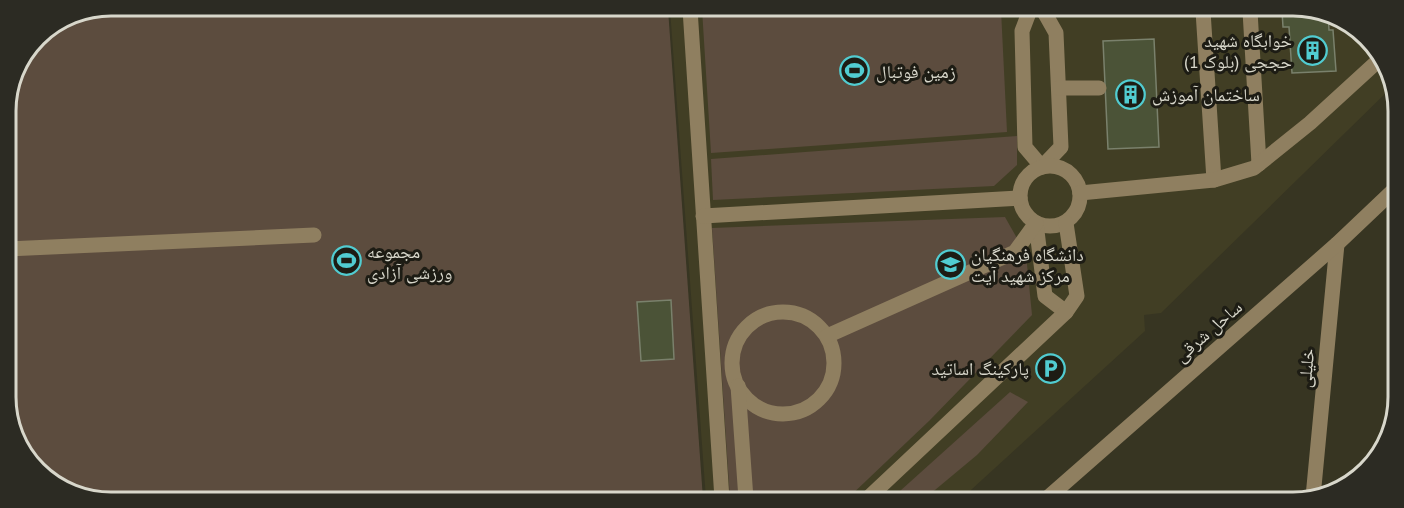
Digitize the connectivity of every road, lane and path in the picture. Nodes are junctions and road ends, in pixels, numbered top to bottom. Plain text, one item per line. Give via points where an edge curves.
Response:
1 (690, 16) edge
2 (1028, 16) edge
3 (1046, 16) edge
4 (1203, 16) edge
5 (1250, 16) edge
6 (1375, 64) edge
7 (1059, 88) junction
8 (1099, 88) dead end
9 (1259, 164) junction
10 (1042, 167) junction
11 (1214, 180) junction
12 (1080, 193) junction
13 (1388, 196) edge
14 (1020, 198) junction
15 (703, 216) junction
16 (1066, 222) junction
17 (1036, 223) junction
18 (314, 235) dead end
19 (1337, 244) junction
20 (17, 249) edge
21 (1066, 312) junction
22 (826, 336) junction
23 (738, 386) junction
24 (1314, 489) edge
25 (721, 491) edge
26 (745, 491) edge
27 (875, 491) edge
28 (1055, 491) edge

1 - 15 street
2 - 10 street via 1022,31 1025,147
3 - 7 street via 1056,33
4 - 11 street
5 - 9 street
6 - 9 street
7 - 8 street
7 - 10 street via 1061,147
9 - 11 street
10 - 12 street via 1063,169 1077,183
10 - 14 street via 1026,178
11 - 12 street
12 - 16 street via 1077,210
13 - 19 street, ساحل شرقی
14 - 15 street
14 - 17 street via 1024,213
15 - 25 street
16 - 17 street via 1056,226
16 - 21 street via 1077,296
17 - 21 street via 1045,296
17 - 22 street via 1015,252
18 - 20 street
19 - 24 street, خلیلی
19 - 28 street, ساحل شرقی
21 - 27 street
22 - 23 street via 800,314 766,314 739,336 732,369
22 - 23 street via 833,351 830,383 808,407 793,413 761,409
23 - 26 street

